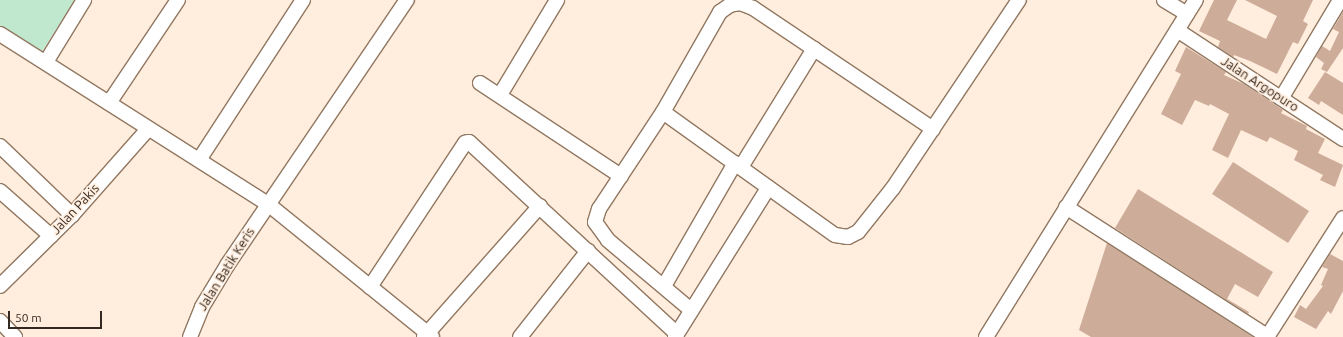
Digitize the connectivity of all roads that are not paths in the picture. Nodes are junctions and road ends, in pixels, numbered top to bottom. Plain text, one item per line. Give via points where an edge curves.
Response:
1 (84, 0) edge
2 (178, 0) edge
3 (302, 0) edge
4 (406, 0) edge
5 (557, 0) edge
6 (1019, 0) edge
7 (1164, 0) edge
8 (1196, 0) edge
9 (1340, 0) edge
10 (1187, 14) junction
11 (1177, 30) junction
12 (0, 34) edge
13 (814, 49) junction
14 (46, 62) junction
15 (480, 83) dead end
16 (500, 95) junction
17 (1282, 98) junction
18 (109, 103) junction
19 (663, 112) junction
20 (934, 128) junction
21 (148, 130) junction
22 (1343, 139) edge
23 (0, 146) edge
24 (199, 160) junction
25 (738, 165) junction
26 (622, 176) junction
27 (768, 188) junction
28 (0, 191) edge
29 (268, 204) junction
30 (540, 206) junction
31 (1066, 207) junction
32 (72, 215) junction
33 (1343, 218) edge
34 (50, 236) junction
35 (588, 251) junction
36 (0, 286) edge
37 (664, 286) junction
38 (370, 287) junction
39 (691, 310) junction
40 (0, 321) edge
41 (676, 335) edge
42 (188, 336) edge
43 (428, 336) edge
44 (15, 337) edge
45 (520, 337) edge
46 (986, 337) edge
47 (1267, 337) edge

1 - 14 street
2 - 18 street
3 - 24 street
4 - 29 street, Jalan Batik Keris
5 - 16 street
6 - 20 street
7 - 10 street
8 - 10 street
9 - 17 street
10 - 11 street
11 - 17 street, Jalan Argopuro
11 - 31 street
12 - 14 street
13 - 19 street via 754,8 740,3 730,5 720,12
13 - 20 street
13 - 25 street
14 - 18 street
15 - 16 street
16 - 26 street
17 - 22 street, Jalan Argopuro
18 - 21 street
19 - 25 street
19 - 26 street
20 - 27 street via 893,188 858,232 848,237 835,235
21 - 24 street
21 - 32 street, Jalan Pakis
23 - 32 street
24 - 29 street
25 - 27 street
25 - 37 street
26 - 37 street via 600,209 595,222 608,240
27 - 39 street
28 - 34 street
29 - 38 street
29 - 42 street, Jalan Batik Keris via 211,290
30 - 35 street
30 - 38 street via 467,142
30 - 43 street
31 - 46 street
31 - 47 street
32 - 34 street, Jalan Pakis
33 - 47 street
34 - 36 street, Jalan Pakis
35 - 41 street
35 - 45 street
37 - 39 street
38 - 43 street
39 - 41 street
40 - 44 street

